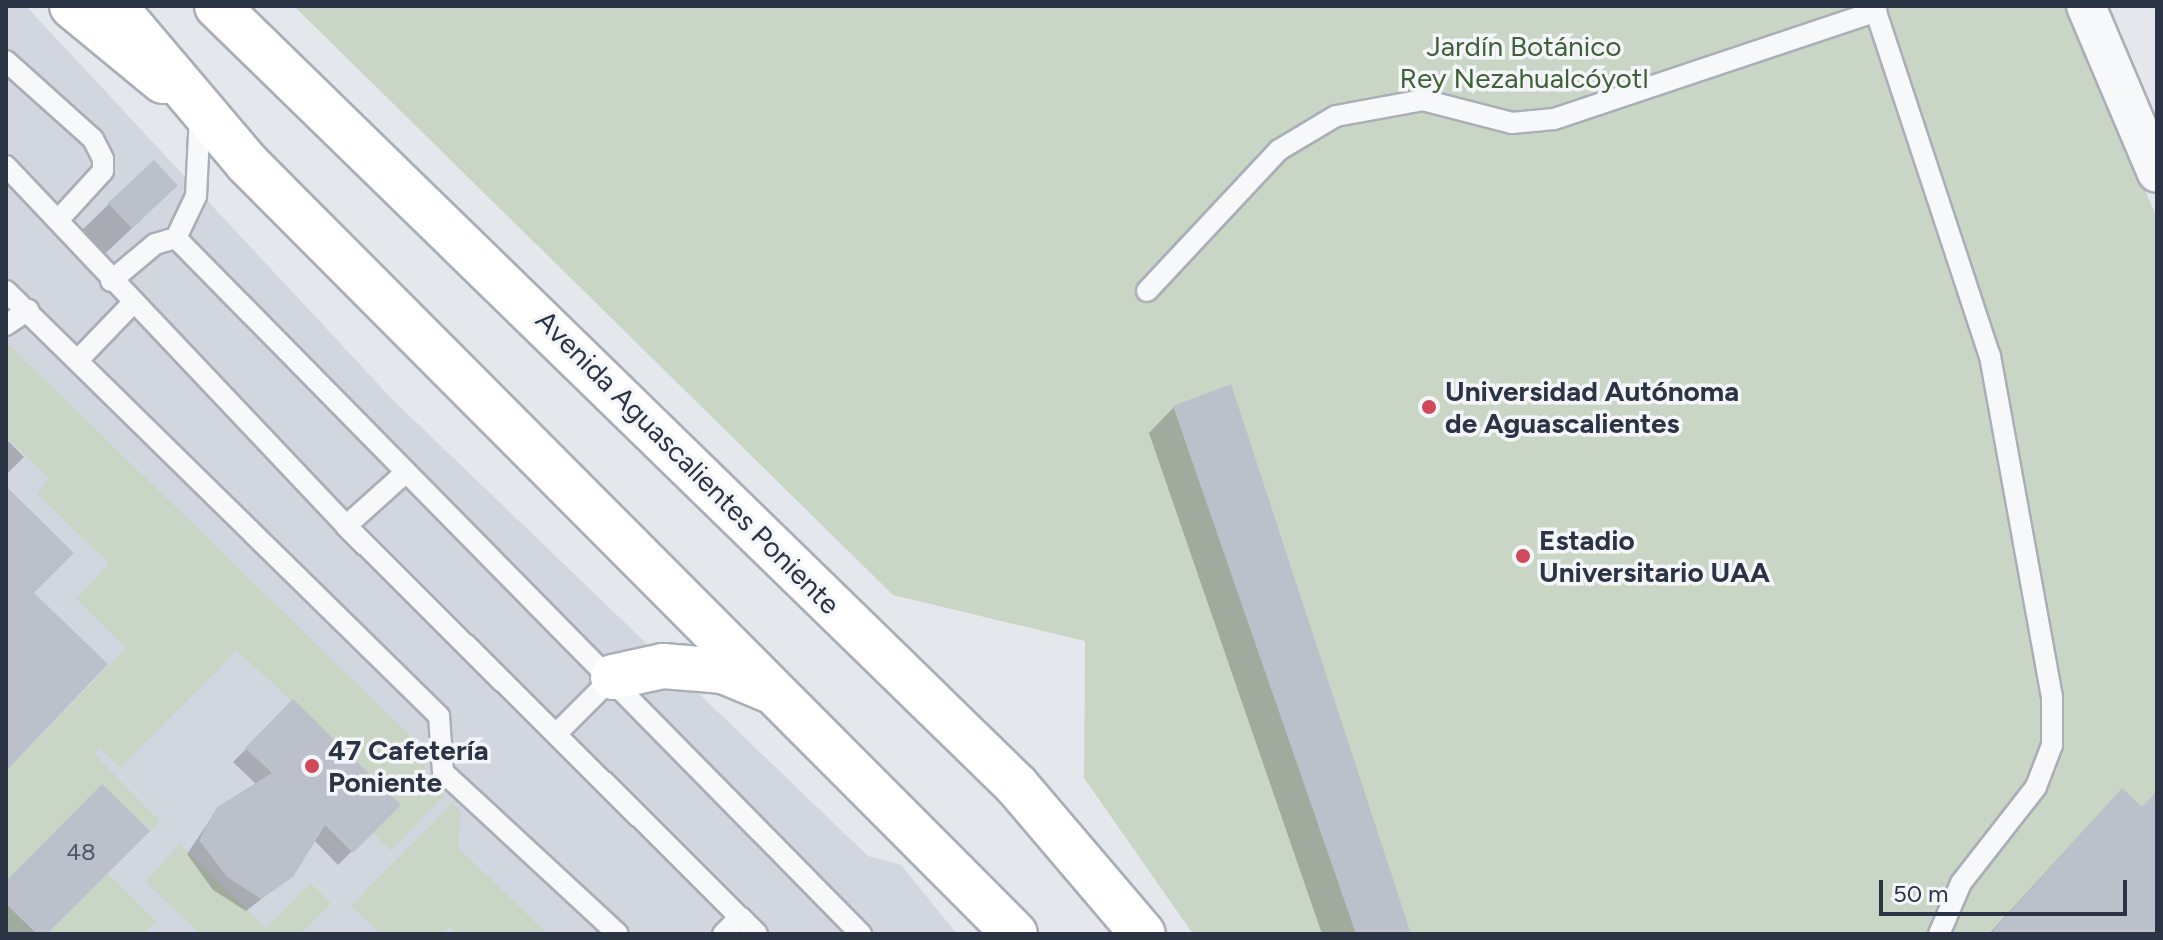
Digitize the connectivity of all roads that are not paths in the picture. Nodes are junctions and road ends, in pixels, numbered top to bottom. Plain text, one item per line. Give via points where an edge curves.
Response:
1 (72, 6) edge
2 (114, 6) edge
3 (217, 6) edge
4 (2086, 6) edge
5 (1875, 9) edge
6 (6, 61) edge
7 (200, 111) junction
8 (6, 166) edge
9 (2157, 173) edge
10 (59, 219) junction
11 (176, 238) junction
12 (111, 281) junction
13 (6, 291) edge
14 (1147, 291) dead end
15 (131, 305) junction
16 (28, 310) junction
17 (6, 325) edge
18 (78, 360) junction
19 (404, 474) junction
20 (346, 526) junction
21 (613, 677) junction
22 (781, 695) junction
23 (557, 733) junction
24 (740, 917) junction
25 (618, 934) edge
26 (723, 934) edge
27 (757, 934) edge
28 (861, 934) edge
29 (1015, 934) edge
30 (1143, 934) edge
31 (1939, 934) edge

1 - 7 main road
2 - 7 main road
3 - 30 main road, Avenida Aguascalientes Poniente via 1017,786
4 - 9 street
5 - 14 lane via 1554,119 1512,123 1423,100 1336,116 1279,150
5 - 31 lane via 1990,356 2052,698 2052,745 2036,787 1961,883
6 - 10 lane via 93,139 103,159 103,171
7 - 11 lane via 196,196
7 - 22 main road
8 - 10 lane
10 - 12 lane
11 - 12 lane via 155,244
11 - 19 lane
12 - 15 lane
13 - 16 lane
15 - 18 lane
15 - 20 lane
16 - 17 lane
16 - 18 lane
18 - 25 lane via 439,716 443,772
19 - 20 lane
19 - 21 lane
20 - 23 lane
21 - 22 main road via 663,666 723,671
21 - 23 lane
21 - 28 lane
22 - 29 main road
23 - 24 lane
24 - 26 lane
24 - 27 lane

